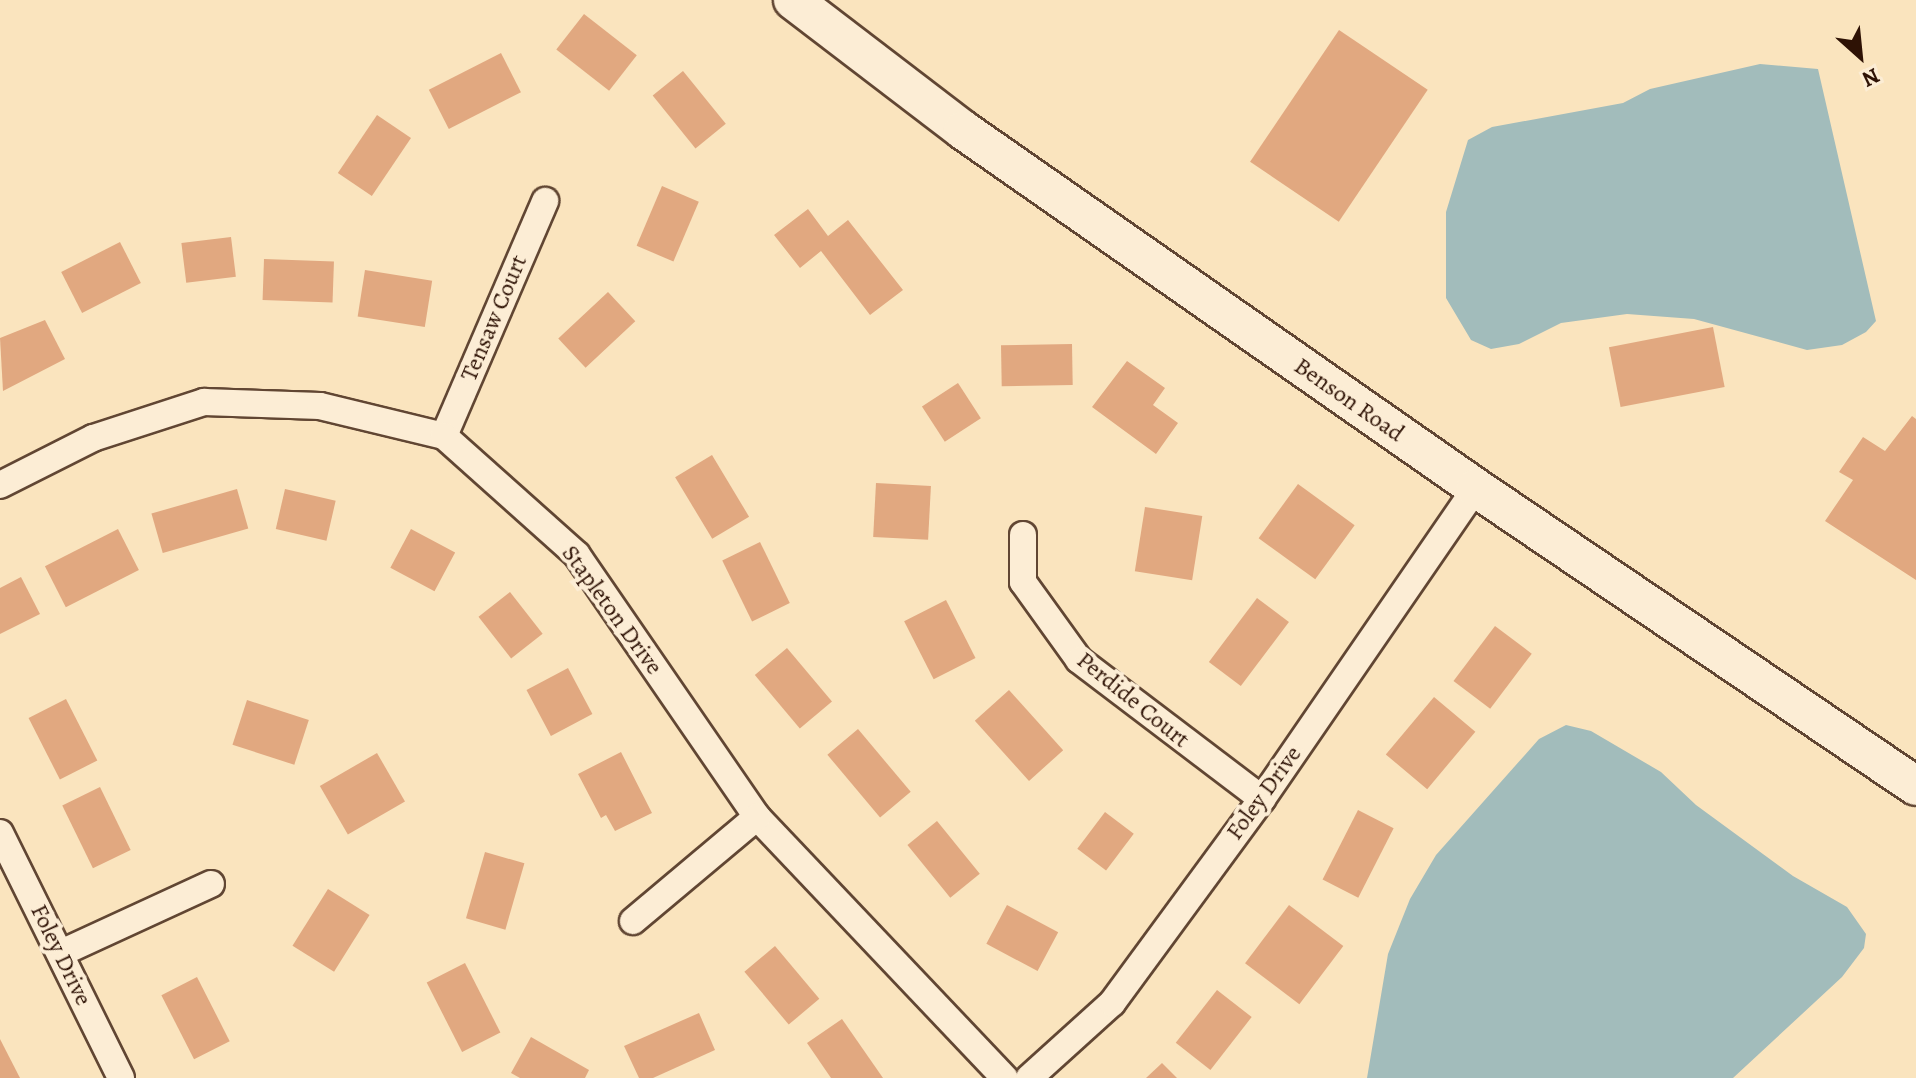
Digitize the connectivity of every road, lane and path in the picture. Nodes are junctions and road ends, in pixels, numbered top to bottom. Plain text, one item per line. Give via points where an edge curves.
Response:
1 (793, 0) edge
2 (545, 201) dead end
3 (444, 436) junction
4 (0, 485) edge
5 (1476, 488) junction
6 (1023, 535) dead end
7 (1916, 786) edge
8 (1262, 799) junction
9 (757, 817) junction
10 (0, 833) edge
11 (211, 884) dead end
12 (633, 921) dead end
13 (61, 953) junction
14 (121, 1078) edge
15 (1005, 1078) edge
16 (1029, 1078) edge

1 - 5 main road, Benson Road via 963,130
2 - 3 street, Tensaw Court
3 - 4 street, Stapleton Drive via 320,406 204,402 93,438
3 - 9 street, Stapleton Drive via 577,555
5 - 7 main road, Benson Road
5 - 8 street, Foley Drive
6 - 8 street, Perdide Court via 1023,582 1079,660
8 - 16 street, Foley Drive via 1112,1003
9 - 12 street
9 - 15 street, Stapleton Drive
10 - 13 street, Foley Drive
11 - 13 street
13 - 14 street, Foley Drive

